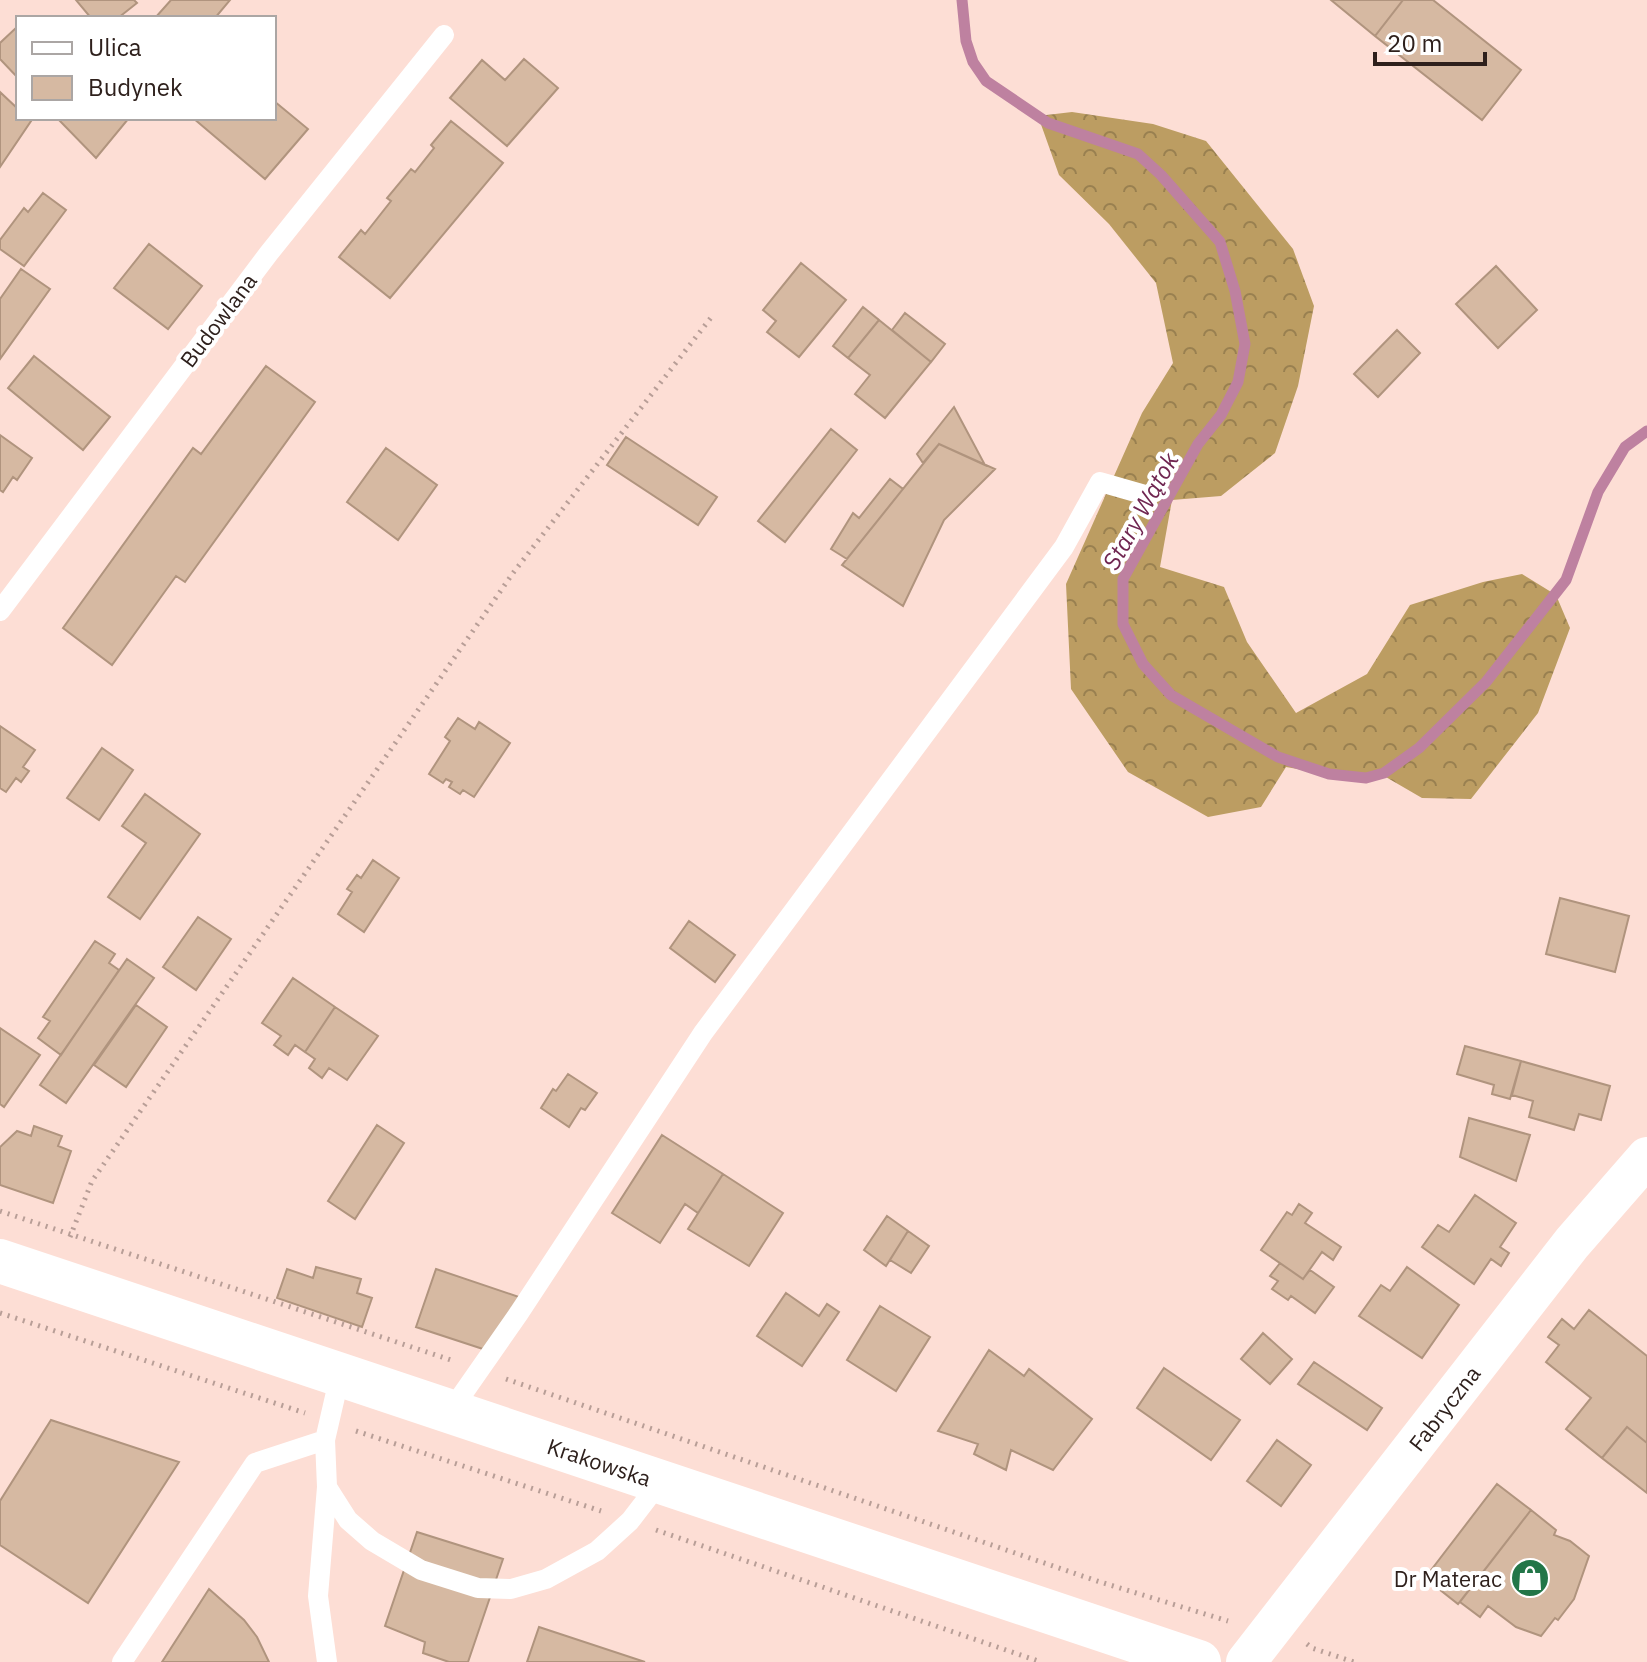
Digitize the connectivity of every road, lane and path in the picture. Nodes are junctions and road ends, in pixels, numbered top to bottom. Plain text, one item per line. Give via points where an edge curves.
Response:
1 (444, 35) dead end
2 (713, 315) dead end
3 (1149, 496) dead end
4 (0, 611) edge
5 (1647, 1157) edge
6 (0, 1211) edge
7 (71, 1235) junction
8 (0, 1261) edge
9 (0, 1313) edge
10 (481, 1370) junction
11 (340, 1375) junction
12 (450, 1412) junction
13 (326, 1431) junction
14 (660, 1482) junction
15 (327, 1487) junction
16 (630, 1521) junction
17 (1273, 1625) junction
18 (122, 1662) edge
19 (327, 1662) edge
20 (1041, 1662) edge
21 (1199, 1662) edge
22 (1246, 1662) edge
23 (1354, 1662) edge

1 - 4 lane, Budowlana via 269,253
2 - 7 path via 513,573 92,1181
3 - 10 lane via 1100,482 1064,547 703,1033
5 - 17 street, Fabryczna via 1572,1243
6 - 7 path
7 - 10 path
8 - 11 street, Krakowska
9 - 13 path
10 - 12 lane
10 - 17 path via 1097,1581 1237,1624 1253,1619
11 - 12 street, Krakowska
11 - 13 lane
12 - 14 street, Krakowska
13 - 15 lane
13 - 16 path
13 - 18 lane via 255,1463
14 - 16 lane
14 - 21 street, Krakowska
15 - 16 lane via 348,1520 372,1541 421,1570 478,1588 511,1589 546,1579 597,1551
15 - 19 lane via 318,1596
16 - 20 path
17 - 22 street, Fabryczna
17 - 23 path via 1297,1634 1312,1648

